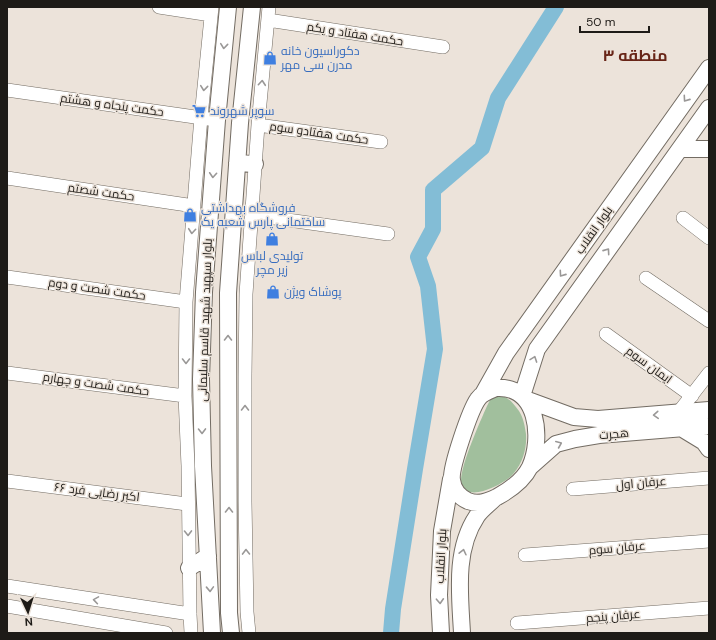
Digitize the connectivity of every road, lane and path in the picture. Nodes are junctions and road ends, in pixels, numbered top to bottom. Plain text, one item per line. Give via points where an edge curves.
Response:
1 (159, 7) edge
2 (228, 7) edge
3 (252, 7) edge
4 (269, 7) edge
5 (212, 11) edge
6 (268, 20) junction
7 (443, 47) dead end
8 (709, 68) edge
9 (7, 90) edge
10 (709, 108) edge
11 (201, 118) junction
12 (217, 120) junction
13 (258, 125) junction
14 (381, 142) dead end
15 (680, 149) junction
16 (709, 149) edge
17 (238, 163) junction
18 (255, 164) junction
19 (7, 178) edge
20 (194, 206) junction
21 (252, 215) junction
22 (683, 218) dead end
23 (388, 234) dead end
24 (709, 238) edge
25 (7, 277) edge
26 (646, 278) dead end
27 (186, 302) junction
28 (709, 321) edge
29 (606, 334) dead end
30 (7, 373) edge
31 (709, 373) edge
32 (228, 377) junction
33 (201, 379) junction
34 (483, 394) junction
35 (185, 396) junction
36 (692, 396) junction
37 (524, 398) junction
38 (202, 403) junction
39 (228, 403) junction
40 (709, 410) edge
41 (679, 421) junction
42 (709, 426) edge
43 (709, 449) edge
44 (529, 468) junction
45 (709, 478) edge
46 (451, 479) junction
47 (7, 480) edge
48 (573, 489) dead end
49 (495, 498) junction
50 (187, 504) junction
51 (709, 541) edge
52 (525, 555) dead end
53 (208, 556) junction
54 (189, 568) junction
55 (7, 586) edge
56 (112, 602) junction
57 (7, 606) edge
58 (144, 607) junction
59 (709, 608) edge
60 (190, 614) junction
61 (517, 623) dead end
62 (110, 624) junction
63 (141, 629) junction
64 (166, 633) edge
65 (191, 633) edge
66 (212, 633) edge
67 (231, 633) edge
68 (249, 633) edge
69 (441, 633) edge
70 (462, 633) edge

1 - 5 street
2 -> 12 main road, بلوار سپهبد شهید قاسم سلیمانی
3 - 17 main road, بلوار سپهبد شهید قاسم سلیمانی
4 - 6 street
5 -> 11 street
6 - 7 street, حکمت هفتاد و یکم
13 -> 6 street
8 -> 34 main road, بلوار انقلاب via 506,353
9 - 11 street, حکمت پنجاه و هشتم
10 - 15 main road, بلوار انقلاب
11 - 12 street, حکمت پنجاه و هشتم
11 - 20 street
12 -> 33 main road, بلوار سپهبد شهید قاسم سلیمانی via 204,292
13 - 14 street, حکمت هفتادو سوم
13 - 18 street
15 - 16 main road
37 -> 15 main road, بلوار انقلاب via 537,349
17 - 18 main road
32 -> 17 main road, بلوار سپهبد شهید قاسم سلیمانی via 228,294
18 - 21 street
19 - 20 street, حکمت شصتم
20 -> 27 street
21 - 23 street
68 -> 21 street via 245,376 246,294
22 - 24 street
25 - 27 street, حکمت شصت و دوم
26 - 28 street
27 -> 35 street
29 - 36 street, ایمان سوم
30 - 35 street, حکمت شصت و چهارم
31 - 36 street
32 - 33 main road via 223,382 215,384
32 - 39 main road, بلوار سپهبد شهید قاسم سلیمانی
33 - 38 main road, بلوار سپهبد شهید قاسم سلیمانی
34 - 37 main road via 503,388
34 - 46 main road via 463,435
35 - 50 street
36 - 41 street
41 -> 37 main road, هجرت via 574,417
37 - 44 main road via 535,422 537,438
38 - 39 main road via 210,398 220,398
38 -> 53 main road, بلوار سپهبد شهید قاسم سلیمانی
67 -> 39 main road, بلوار سپهبد شهید قاسم سلیمانی
40 - 41 main road, هجرت
41 - 42 main road, هجرت
41 - 43 main road
44 -> 41 main road, هجرت via 556,444
44 - 49 main road via 520,481
45 - 48 street, عرفان اول
46 - 49 main road via 456,492 468,501 481,503
46 -> 69 main road, بلوار انقلاب via 442,532
47 - 50 street, ۶۶ اکبر رضایی فرد
70 -> 49 main road, بلوار انقلاب via 460,565 467,537 477,516
50 -> 54 street
51 - 52 street, عرفان سوم
53 - 54 main road
53 -> 66 main road, بلوار سپهبد شهید قاسم سلیمانی
54 - 60 street
56 -> 55 street
56 - 58 street
56 - 62 street
57 - 62 street
58 - 60 street
58 - 63 street
59 - 61 street, عرفان پنجم
60 - 65 street
62 - 63 street
63 - 64 street

